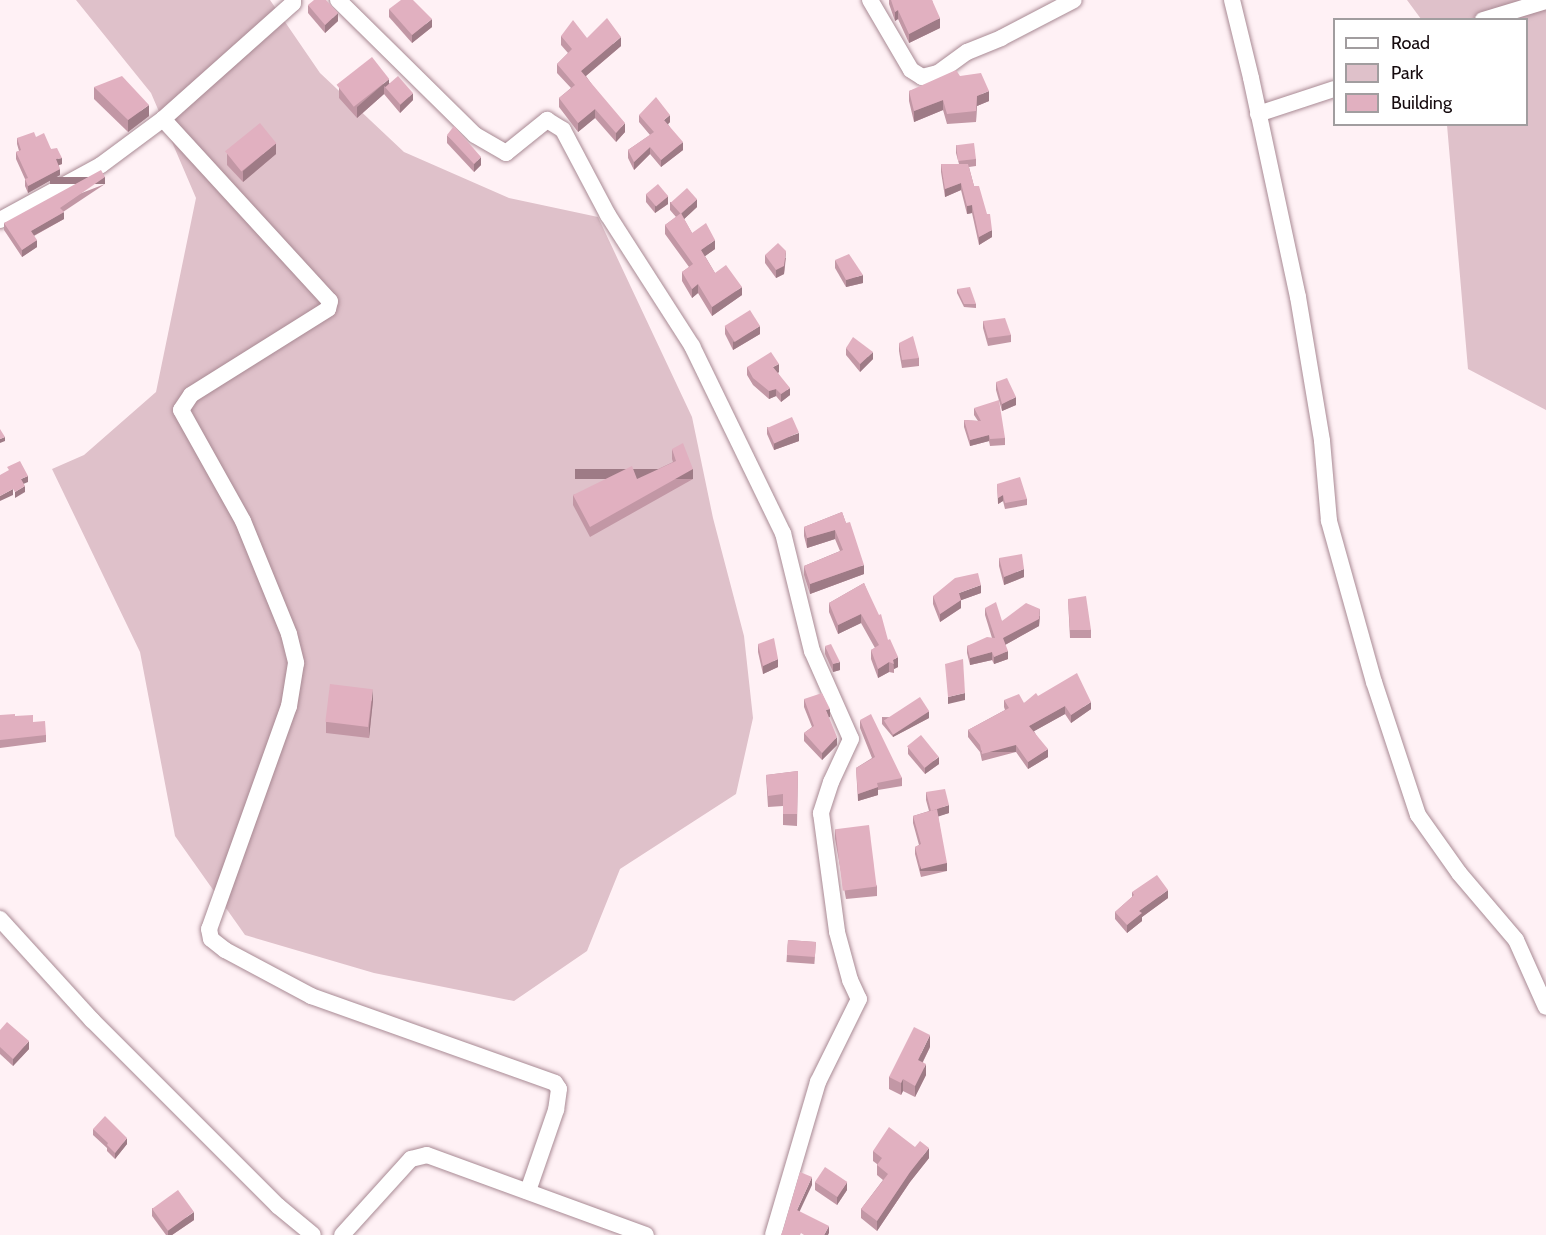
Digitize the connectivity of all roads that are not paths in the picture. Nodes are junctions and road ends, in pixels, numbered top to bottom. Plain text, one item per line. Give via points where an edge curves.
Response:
1 (294, 0) edge
2 (338, 0) edge
3 (870, 0) edge
4 (1074, 0) edge
5 (1232, 0) edge
6 (1546, 1) edge
7 (1490, 18) edge
8 (1333, 90) edge
9 (1258, 114) junction
10 (163, 119) junction
11 (0, 220) edge
12 (0, 920) edge
13 (1546, 1007) edge
14 (528, 1191) junction
15 (314, 1235) edge
16 (342, 1235) edge
17 (646, 1235) edge
18 (773, 1235) edge

1 - 10 street
2 - 18 street via 475,135 506,153 547,120 563,130 608,215 692,346 783,534 812,651 851,739 821,813 837,932 859,999 818,1082
3 - 4 street via 911,70 922,76 938,73 967,52
5 - 9 street
6 - 7 street
8 - 9 street
9 - 13 street via 1301,319 1322,441 1329,521 1374,682 1418,815 1459,873 1516,940
10 - 11 street via 101,165
10 - 14 street via 330,301 328,309 191,395 181,410 243,521 289,634 296,663 289,706 209,929 210,939 311,996 555,1083 559,1089 556,1110
12 - 15 street via 92,1020 278,1206
14 - 16 street via 427,1155 411,1159
14 - 17 street

